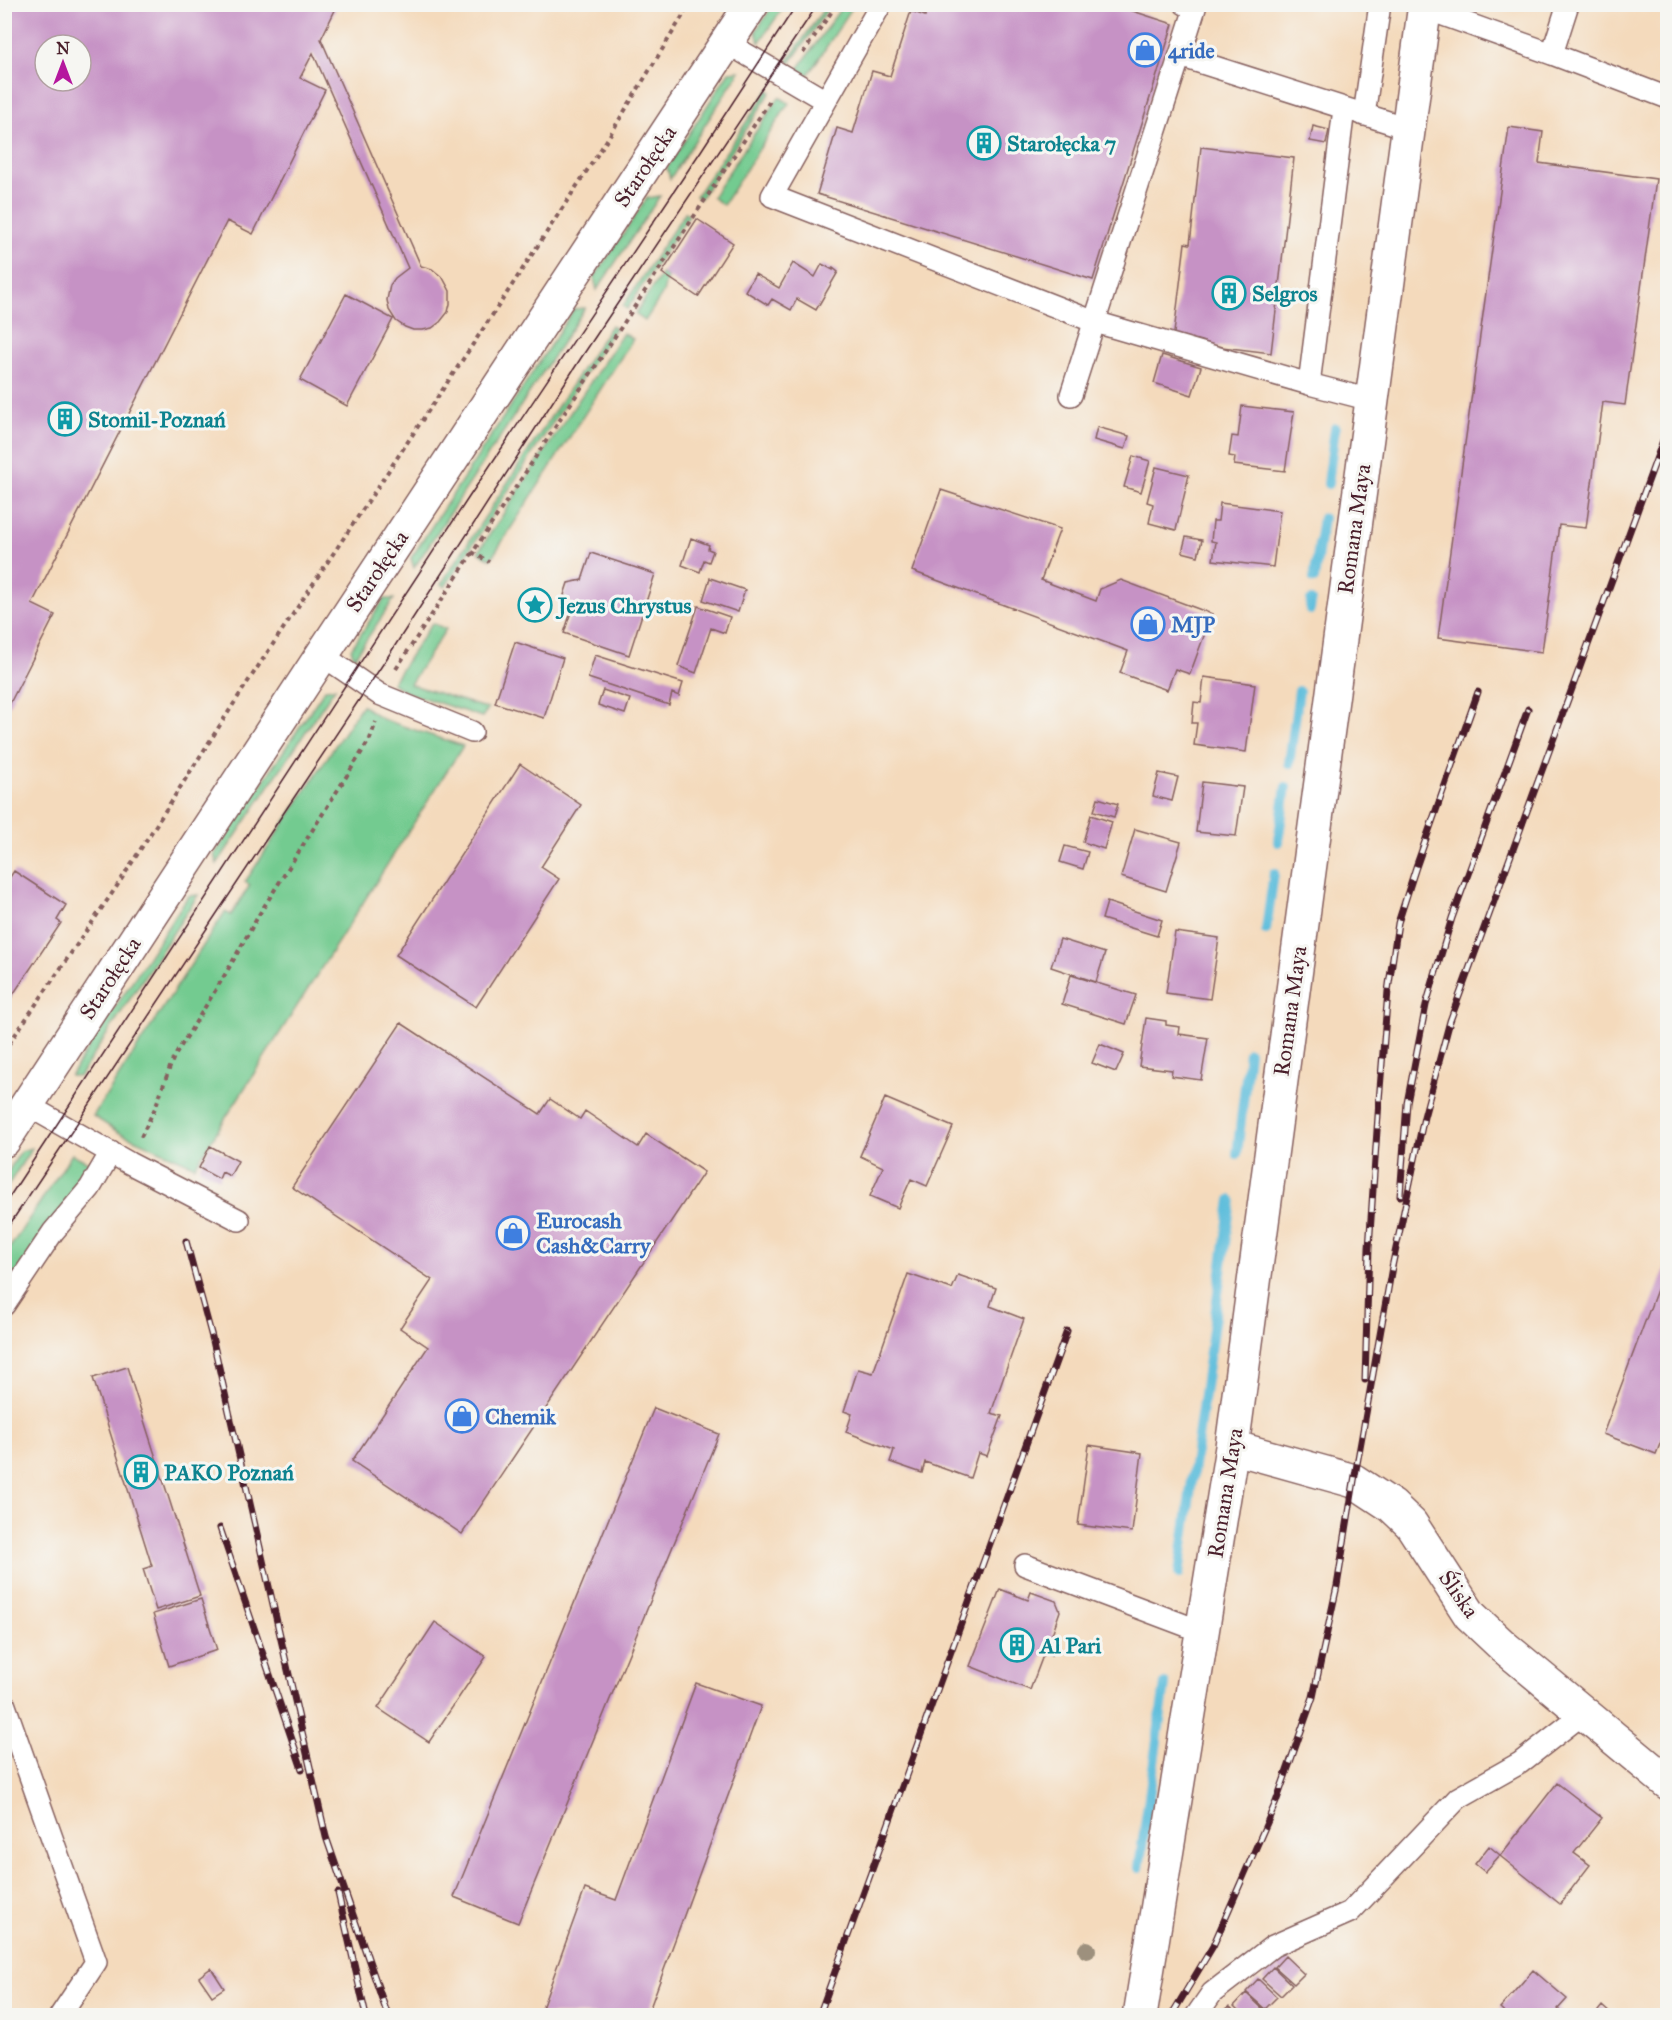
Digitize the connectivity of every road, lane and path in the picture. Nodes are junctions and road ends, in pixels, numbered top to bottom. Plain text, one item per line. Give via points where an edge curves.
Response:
1 (690, 4) edge
2 (837, 4) edge
3 (881, 4) edge
4 (1185, 4) edge
5 (1380, 4) edge
6 (1568, 4) edge
7 (1424, 6) edge
8 (744, 7) edge
9 (727, 42) junction
10 (1552, 54) junction
11 (1180, 56) junction
12 (786, 77) junction
13 (1668, 98) edge
14 (826, 101) junction
15 (1344, 109) junction
16 (1364, 115) junction
17 (1407, 128) junction
18 (1095, 322) junction
19 (1309, 384) junction
20 (1071, 395) dead end
21 (1371, 400) junction
22 (472, 552) junction
23 (489, 562) dead end
24 (322, 655) junction
25 (379, 694) junction
26 (472, 732) dead end
27 (4, 1051) edge
28 (27, 1106) junction
29 (4, 1140) edge
30 (120, 1158) junction
31 (239, 1220) dead end
32 (4, 1305) edge
33 (1232, 1447) junction
34 (1025, 1565) dead end
35 (1203, 1632) junction
36 (4, 1703) edge
37 (1584, 1713) junction
38 (1668, 1783) edge
39 (60, 2016) edge
40 (1140, 2016) edge
41 (1196, 2016) edge

1 - 27 path via 512,286
2 - 12 path
3 - 14 lane
4 - 11 lane via 1195,8
5 - 16 lane
6 - 10 lane
7 - 10 lane
7 - 17 street, Romana Maya
8 - 9 street, Starołęcka
9 - 12 lane
9 - 24 street, Starołęcka
10 - 13 lane
11 - 15 lane
11 - 18 lane
12 - 14 lane
12 - 22 path
14 - 18 lane via 772,196
15 - 16 lane
15 - 19 lane
16 - 17 lane
17 - 21 street, Romana Maya
18 - 19 lane
18 - 20 lane
19 - 21 lane
21 - 33 street, Romana Maya
22 - 23 path
22 - 25 path
24 - 25 lane
24 - 28 street, Starołęcka
25 - 26 lane
25 - 30 path via 370,739 172,1059 155,1108
28 - 29 street, Starołęcka
28 - 30 lane
30 - 31 lane
30 - 32 lane via 53,1232
33 - 35 street, Romana Maya
33 - 37 street, Śliska via 1354,1481 1392,1506 1411,1524 1470,1615
34 - 35 lane
35 - 40 street, Romana Maya
36 - 39 lane via 96,1962
37 - 38 street, Śliska
37 - 41 lane via 1520,1763 1458,1798 1350,1912 1273,1946 1212,1993

